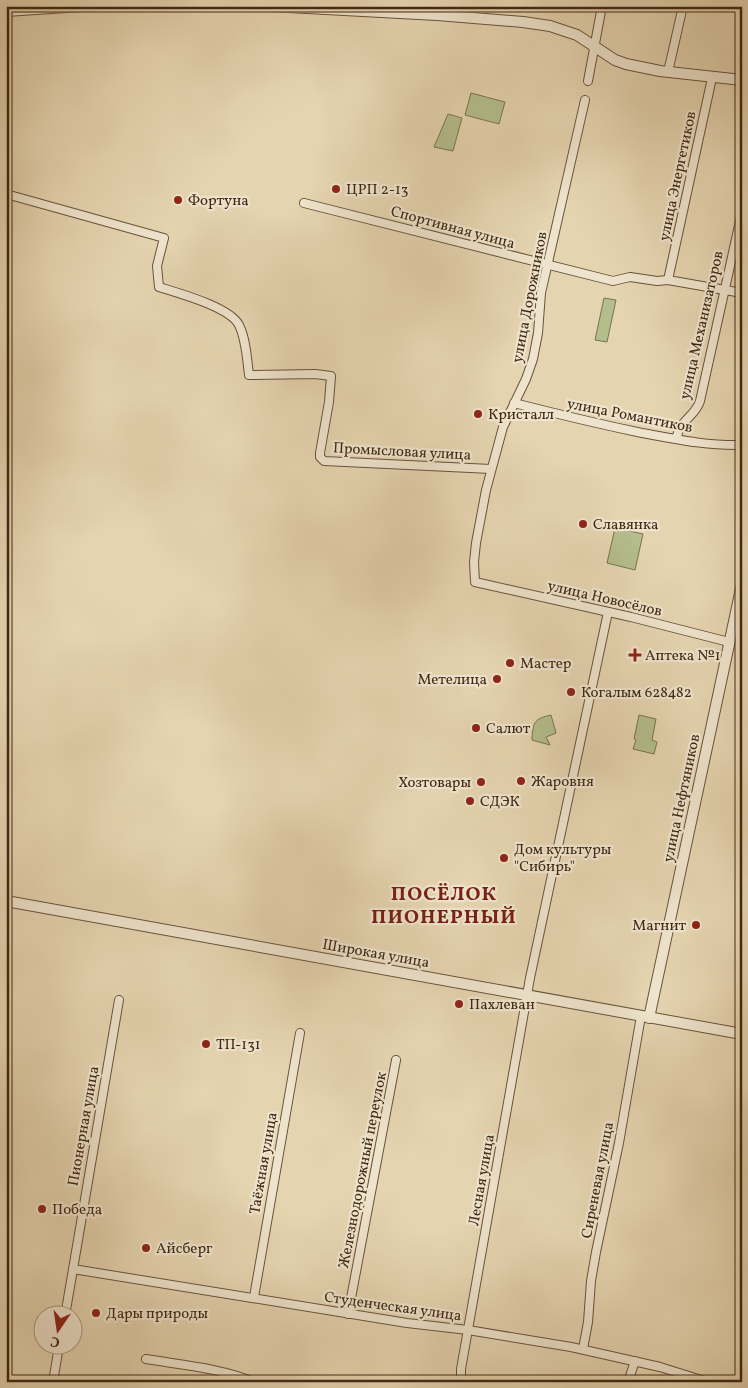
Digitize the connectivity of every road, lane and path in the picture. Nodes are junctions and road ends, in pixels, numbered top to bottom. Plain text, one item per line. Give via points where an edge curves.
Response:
1 (82, 6) edge
2 (270, 6) edge
3 (602, 6) edge
4 (683, 6) edge
5 (339, 8) edge
6 (6, 11) edge
7 (437, 11) edge
8 (595, 46) junction
9 (668, 72) junction
10 (712, 78) junction
11 (742, 80) edge
12 (588, 81) dead end
13 (584, 100) dead end
14 (6, 194) edge
15 (304, 204) dead end
16 (742, 212) edge
17 (547, 266) junction
18 (668, 280) junction
19 (725, 290) junction
20 (742, 293) edge
21 (514, 404) junction
22 (676, 439) junction
23 (742, 445) edge
24 (491, 469) junction
25 (475, 582) joint
26 (742, 584) edge
27 (608, 612) junction
28 (729, 642) junction
29 (6, 901) edge
30 (527, 996) junction
31 (119, 1000) dead end
32 (645, 1017) junction
33 (300, 1033) dead end
34 (742, 1034) edge
35 (396, 1060) dead end
36 (73, 1269) junction
37 (254, 1297) junction
38 (67, 1306) edge
39 (348, 1314) junction
40 (468, 1330) junction
41 (583, 1349) junction
42 (57, 1356) edge
43 (146, 1359) dead end
44 (635, 1361) junction
45 (462, 1369) junction
46 (53, 1382) edge
47 (254, 1382) edge
48 (457, 1382) edge
49 (461, 1382) edge
50 (628, 1382) edge
51 (708, 1382) edge

1 - 6 street
2 - 5 street
3 - 8 street
4 - 9 street
5 - 7 street
7 - 8 street via 550,26 577,35
8 - 9 street via 626,64
8 - 12 street
9 - 10 street
10 - 11 street
10 - 18 street, улица Энергетиков
13 - 17 street, улица Дорожников
14 - 24 street, Промысловая улица via 164,238 158,259 159,287 221,310 235,319 242,332 249,374 331,376 320,452 324,461
15 - 17 street, Спортивная улица
16 - 19 street, улица Механизаторов
17 - 18 street, Спортивная улица via 613,280 630,277 657,282
17 - 21 street, улица Дорожников via 534,352
18 - 19 street, Спортивная улица
19 - 20 street, Спортивная улица
19 - 22 street, улица Механизаторов via 700,401 681,425
21 - 22 street, улица Романтиков
21 - 24 street, улица Дорожников via 503,426
22 - 23 street, улица Романтиков via 714,445
24 - 25 street, улица Дорожников via 476,542
25 - 27 street, улица Новосёлов
26 - 28 street, улица Нефтяников
27 - 28 street, улица Новосёлов
27 - 30 street, Лесная улица
28 - 32 street, улица Нефтяников
29 - 30 street, Широкая улица
30 - 32 street, Широкая улица
30 - 40 street, Лесная улица
31 - 36 street, Пионерная улица
32 - 34 street, Широкая улица
32 - 41 street, Сиреневая улица via 596,1252
33 - 37 street, Таёжная улица
35 - 39 street, Железнодорожный переулок
36 - 37 street, Студенческая улица
36 - 38 street, Пионерная улица
37 - 39 street, Студенческая улица
39 - 40 street, Студенческая улица
40 - 41 street, Студенческая улица
40 - 45 street, Лесная улица
41 - 44 street, Студенческая улица
42 - 46 street
43 - 47 street via 213,1370
44 - 50 street
44 - 51 street, Студенческая улица
45 - 48 street, Лесная улица
45 - 49 street, Лесная улица

